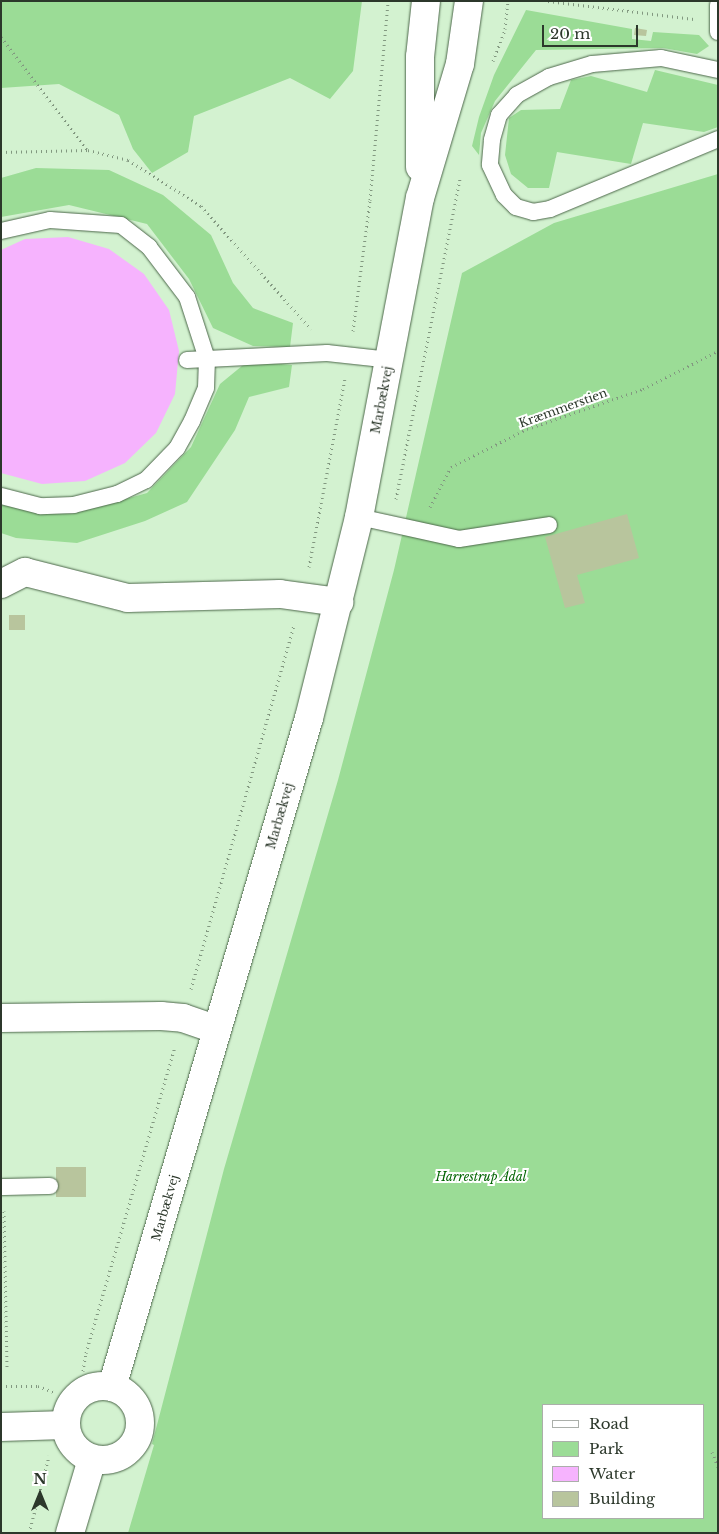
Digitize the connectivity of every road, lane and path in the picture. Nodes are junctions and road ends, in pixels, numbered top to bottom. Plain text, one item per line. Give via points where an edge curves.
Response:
1 (388, 1) edge
2 (426, 1) edge
3 (469, 1) edge
4 (508, 1) edge
5 (548, 1) edge
6 (717, 19) edge
7 (506, 29) dead end
8 (1, 37) edge
9 (718, 70) edge
10 (718, 139) edge
11 (88, 150) junction
12 (1, 152) edge
13 (420, 198) junction
14 (1, 231) edge
15 (718, 351) edge
16 (327, 353) junction
17 (350, 355) junction
18 (207, 359) junction
19 (187, 360) dead end
20 (390, 360) junction
21 (1, 496) edge
22 (358, 517) junction
23 (549, 525) dead end
24 (419, 529) junction
25 (1, 584) edge
26 (303, 596) junction
27 (339, 602) junction
28 (1, 1018) edge
29 (183, 1018) junction
30 (217, 1030) junction
31 (50, 1186) dead end
32 (1, 1187) edge
33 (6, 1206) dead end
34 (2, 1220) edge
35 (7, 1369) dead end
36 (1, 1386) edge
37 (112, 1387) junction
38 (77, 1424) junction
39 (1, 1426) edge
40 (712, 1452) dead end
41 (718, 1468) edge
42 (29, 1533) edge
43 (70, 1533) edge

1 - 17 path via 370,200
2 - 13 street, Marbækvej via 420,57
3 - 13 street, Marbækvej via 460,64
4 - 7 path
5 - 6 path via 673,19
8 - 11 path
9 - 10 lane via 661,58 592,64 549,77 517,95 499,115 492,140 490,166 504,195 516,207 533,212 550,209
11 - 12 path
11 - 16 path via 128,160 201,206 318,336
13 - 20 street, Marbækvej
14 - 18 lane via 50,220 121,226 149,248 187,297
15 - 24 path, Kræmmerstien via 643,389 527,428 451,467
16 - 17 lane
16 - 18 lane
17 - 20 lane
17 - 26 path
18 - 19 lane
18 - 21 lane via 206,388 192,421 177,448 146,480 117,494 74,505 40,506
20 - 22 street, Marbækvej
22 - 24 lane
22 - 27 street, Marbækvej
23 - 24 lane via 459,539
25 - 26 street via 25,572 128,598
26 - 27 street
26 - 29 path
27 - 30 street, Marbækvej via 309,718
28 - 29 street
29 - 30 street
29 - 38 path via 83,1360
30 - 37 street, Marbækvej
31 - 32 lane
33 - 34 path
34 - 35 path
36 - 38 path via 38,1386
37 - 38 street via 97,1386
37 - 38 street via 134,1401 140,1415 140,1431 134,1445 122,1456 108,1461
38 - 39 street
38 - 42 path via 48,1456
38 - 43 street
40 - 41 path

